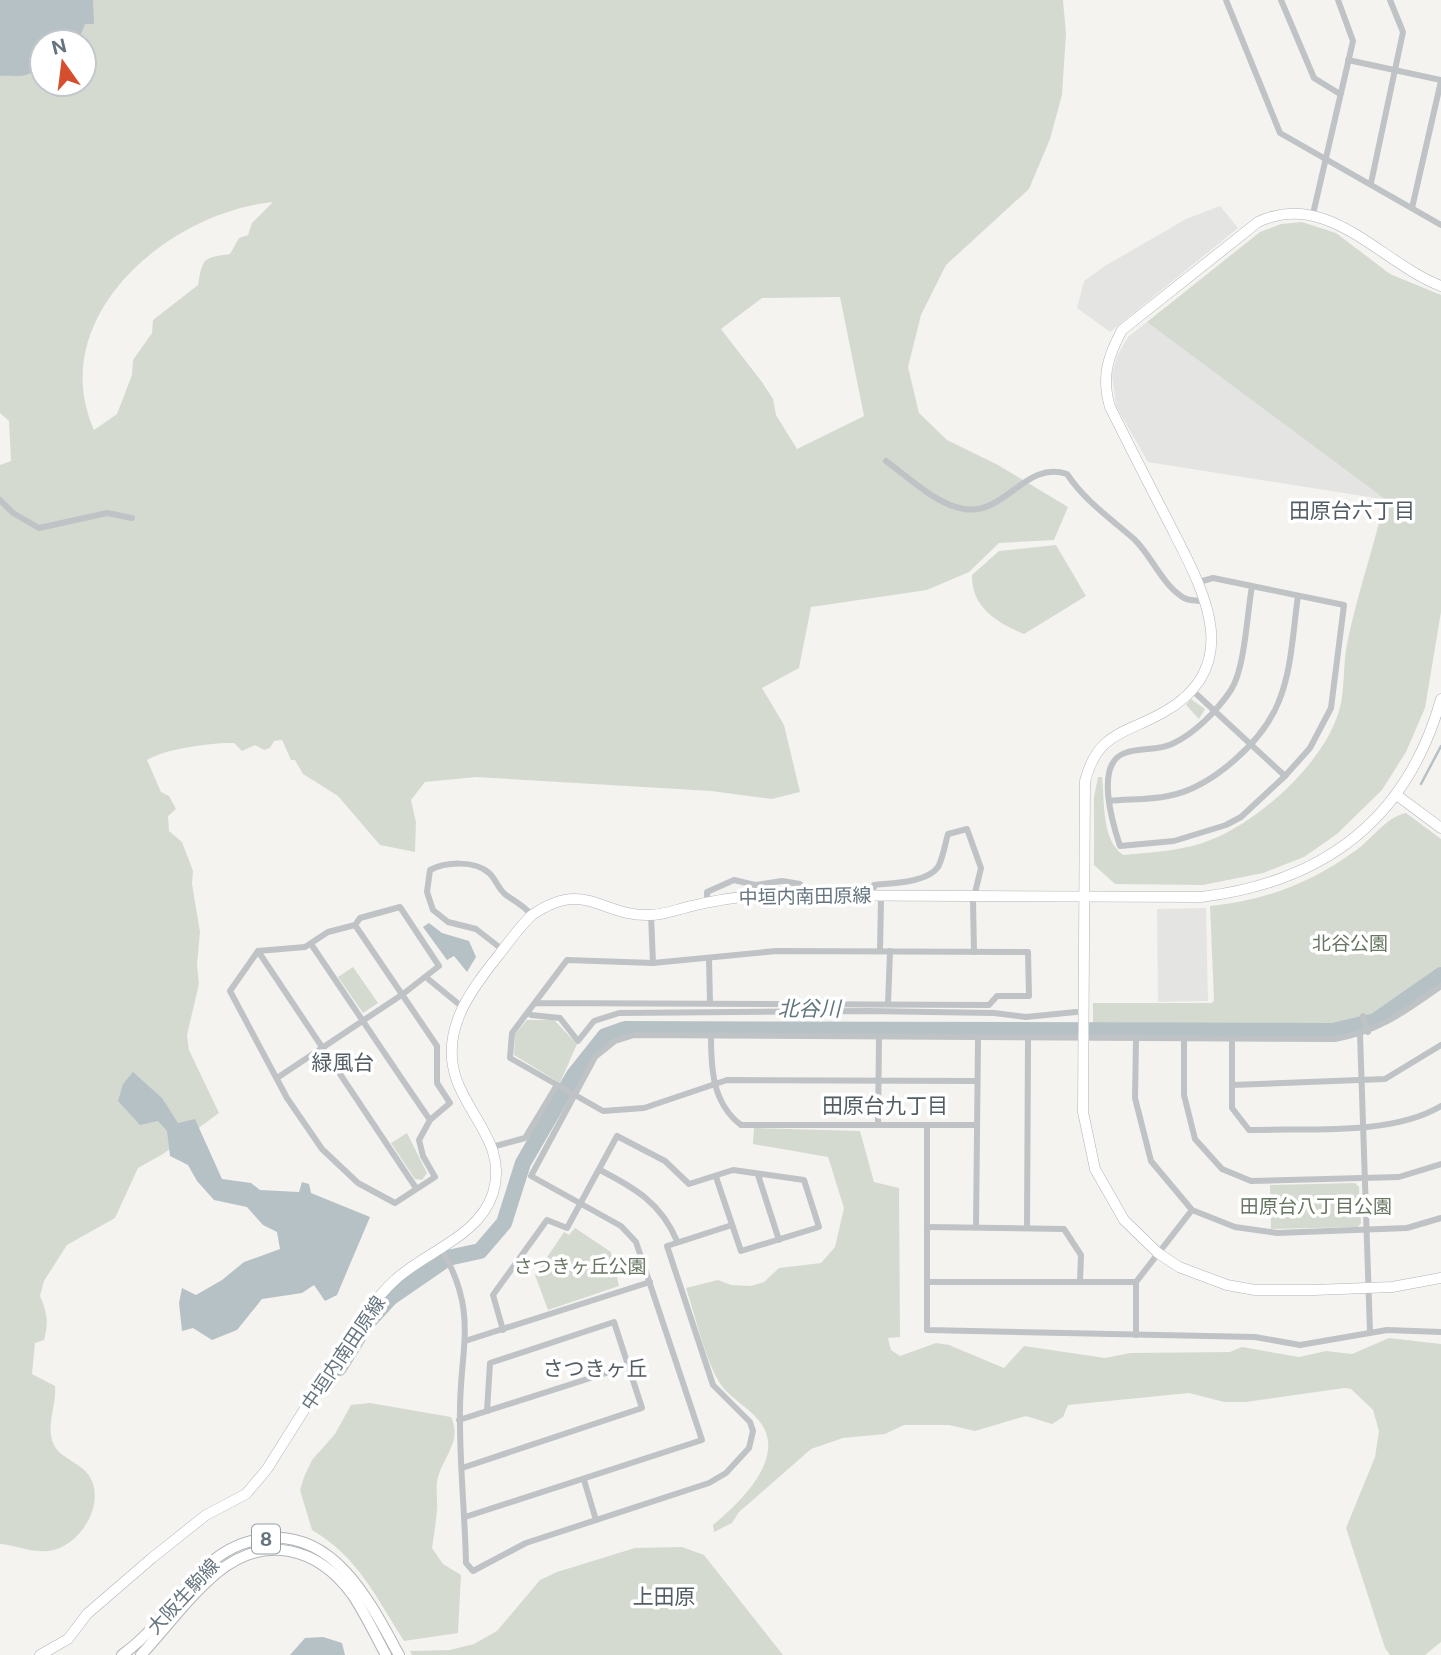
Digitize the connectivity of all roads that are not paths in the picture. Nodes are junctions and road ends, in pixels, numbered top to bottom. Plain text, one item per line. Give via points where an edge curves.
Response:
1 (1226, 0) edge
2 (1281, 0) edge
3 (1338, 0) edge
4 (1390, 0) edge
5 (1348, 60) junction
6 (1394, 69) junction
7 (1441, 80) edge
8 (1340, 94) junction
9 (1325, 158) junction
10 (1371, 184) junction
11 (1412, 208) junction
12 (1313, 214) junction
13 (1441, 225) edge
14 (1441, 286) edge
15 (886, 461) dead end
16 (0, 500) edge
17 (132, 518) dead end
18 (1199, 582) junction
19 (1252, 586) junction
20 (1298, 596) junction
21 (1208, 601) junction
22 (1192, 690) junction
23 (1441, 699) edge
24 (1214, 710) junction
25 (1250, 744) junction
26 (1285, 776) junction
27 (1398, 796) junction
28 (1109, 801) junction
29 (1441, 828) edge
30 (916, 879) junction
31 (800, 895) junction
32 (918, 895) junction
33 (974, 895) junction
34 (1084, 896) junction
35 (877, 897) junction
36 (708, 902) junction
37 (532, 915) junction
38 (651, 915) junction
39 (355, 925) junction
40 (311, 944) junction
41 (503, 950) junction
42 (258, 951) junction
43 (880, 951) junction
44 (890, 951) junction
45 (974, 951) junction
46 (709, 958) junction
47 (653, 963) junction
48 (427, 978) junction
49 (1441, 986) edge
50 (403, 994) junction
51 (535, 1003) junction
52 (710, 1003) junction
53 (888, 1004) junction
54 (461, 1006) junction
55 (531, 1015) dead end
56 (1080, 1015) junction
57 (1363, 1016) dead end
58 (363, 1020) junction
59 (1365, 1032) junction
60 (711, 1035) junction
61 (1084, 1037) junction
62 (879, 1038) junction
63 (1232, 1038) junction
64 (978, 1039) junction
65 (1028, 1039) junction
66 (1184, 1039) junction
67 (1136, 1040) junction
68 (1441, 1045) edge
69 (323, 1047) junction
70 (277, 1078) junction
71 (879, 1080) junction
72 (977, 1081) junction
73 (1362, 1081) junction
74 (713, 1083) junction
75 (557, 1085) junction
76 (1232, 1085) junction
77 (574, 1095) junction
78 (1441, 1106) edge
79 (430, 1120) junction
80 (878, 1125) junction
81 (927, 1125) junction
82 (976, 1125) junction
83 (1363, 1125) junction
84 (492, 1147) junction
85 (1441, 1164) edge
86 (600, 1170) junction
87 (758, 1175) junction
88 (716, 1177) junction
89 (1365, 1178) junction
90 (416, 1188) junction
91 (581, 1204) junction
92 (1192, 1210) junction
93 (1441, 1218) edge
94 (732, 1225) junction
95 (927, 1227) junction
96 (976, 1227) junction
97 (1027, 1228) junction
98 (1367, 1230) junction
99 (779, 1240) junction
100 (677, 1241) junction
101 (441, 1249) junction
102 (1157, 1253) junction
103 (1441, 1278) edge
104 (650, 1282) junction
105 (928, 1282) junction
106 (1080, 1282) junction
107 (1136, 1282) junction
108 (1369, 1287) junction
109 (503, 1330) junction
110 (1370, 1332) junction
111 (1441, 1332) edge
112 (1136, 1335) junction
113 (465, 1341) junction
114 (628, 1366) junction
115 (487, 1411) junction
116 (460, 1420) junction
117 (462, 1468) junction
118 (584, 1479) junction
119 (465, 1517) junction
120 (596, 1520) junction
121 (40, 1655) edge
122 (122, 1655) edge
123 (141, 1655) edge
124 (386, 1655) edge
125 (400, 1655) edge

1 - 9 street via 1280,134
2 - 8 street via 1314,78
3 - 5 street via 1351,33
4 - 6 street via 1403,32
5 - 6 street
5 - 8 street
6 - 7 street
6 - 10 street
7 - 11 street
8 - 9 street
9 - 10 street
9 - 12 street
10 - 11 street
11 - 13 street
12 - 14 main road via 1334,221 1405,270
12 - 18 main road via 1289,213 1258,222 1122,330 1107,363 1104,377 1110,407
15 - 21 street via 951,506 966,510 985,508 1046,471 1067,474 1113,524 1135,540 1175,592 1186,600
16 - 17 street via 39,528 107,513
18 - 19 street via 1213,578
18 - 21 main road
19 - 20 street
19 - 24 street via 1237,677
20 - 25 street via 1284,687 1270,719
20 - 26 street via 1344,605 1331,708 1310,748
21 - 22 main road via 1212,642 1202,676
22 - 24 street
22 - 34 main road via 1166,711 1115,734 1089,764 1084,781
23 - 27 main road, 中垣内南田原線 via 1418,761
24 - 25 street
24 - 28 street via 1170,745 1124,753 1116,759 1108,783
25 - 26 street
25 - 28 street via 1213,776 1183,792
26 - 28 street via 1241,817 1204,834 1174,841 1120,846
27 - 29 main road
27 - 34 main road, 中垣内南田原線 via 1344,847 1286,879 1243,892 1201,897
30 - 32 street
30 - 33 street via 939,866 948,834 967,829 981,868
30 - 35 street via 874,885
31 - 35 main road, 中垣内南田原線
31 - 36 main road, 中垣内南田原線
31 - 36 street via 800,884 755,885 734,880 707,892
32 - 33 main road, 中垣内南田原線
32 - 35 main road, 中垣内南田原線
33 - 34 main road, 中垣内南田原線
33 - 45 street
34 - 56 main road
35 - 43 street
36 - 38 main road, 中垣内南田原線
37 - 38 main road, 中垣内南田原線 via 579,898
37 - 41 main road, 中垣内南田原線
37 - 41 street via 520,901 504,894 482,868 447,865 430,870 427,892 433,910 448,922 476,929
38 - 47 street
39 - 40 street via 328,932
39 - 48 street via 360,918 400,907 439,966
39 - 50 street
40 - 42 street via 289,951
40 - 58 street
41 - 54 main road, 中垣内南田原線
42 - 69 street
42 - 70 street via 230,991
43 - 44 street
43 - 46 street via 776,951
44 - 45 street
44 - 53 street
45 - 53 street via 1028,952 1029,996 997,996 989,1005
46 - 47 street
46 - 52 street
47 - 51 street via 567,960
48 - 50 street
48 - 54 street
49 - 59 street
50 - 58 street
50 - 79 street via 437,1046 437,1083 450,1103
51 - 52 street
51 - 75 street via 512,1033 510,1058
52 - 53 street
54 - 84 main road, 中垣内南田原線 via 453,1044 456,1079
55 - 56 street via 560,1017 578,1041 594,1021 618,1013
56 - 61 main road
57 - 59 street
58 - 69 street
58 - 79 street
59 - 63 street via 1335,1039
59 - 73 street
60 - 62 street
60 - 74 street
60 - 77 street via 635,1035 615,1041 595,1057
61 - 65 street
61 - 67 street
61 - 102 main road via 1083,1112 1095,1168 1124,1220
62 - 64 street
62 - 71 street
63 - 66 street
63 - 76 street
64 - 65 street
64 - 72 street
65 - 97 street
66 - 67 street
66 - 89 street via 1184,1095 1195,1139 1222,1169 1251,1181
67 - 92 street via 1135,1098 1151,1161
68 - 73 street via 1385,1079
69 - 70 street
69 - 90 street
70 - 90 street via 322,1149 358,1183 395,1203
71 - 72 street
71 - 74 street
71 - 80 street
72 - 82 street
73 - 76 street
73 - 83 street
74 - 77 street via 644,1108 603,1111
74 - 80 street via 741,1125
75 - 77 street
75 - 84 street via 525,1138
76 - 83 street via 1232,1108 1249,1130
77 - 91 street via 531,1176
78 - 83 street via 1390,1124
79 - 90 street via 419,1140 435,1177
80 - 81 street
81 - 82 street
81 - 95 street
82 - 96 street
83 - 89 street
84 - 101 main road, 中垣内南田原線 via 496,1173 485,1210
85 - 89 street via 1399,1177
86 - 88 street via 617,1136 665,1161 689,1184
86 - 91 street
86 - 100 street via 651,1200
87 - 88 street via 733,1170
87 - 99 street
87 - 99 street via 804,1180 819,1227
88 - 94 street
89 - 98 street
91 - 104 street via 629,1234
91 - 109 street via 567,1228 547,1220 494,1296
92 - 98 street via 1235,1227 1277,1233
92 - 102 street
93 - 98 street via 1407,1228
94 - 99 street via 741,1251
94 - 100 street
95 - 96 street
95 - 105 street
96 - 97 street
97 - 106 street via 1064,1229 1081,1255
98 - 108 street
100 - 120 street via 667,1246 713,1385 750,1422 752,1440 717,1479
101 - 113 street via 456,1273 465,1304
101 - 121 main road, 中垣内南田原線 via 396,1279 373,1304 267,1469 246,1494 206,1515 162,1549 87,1614 68,1639
102 - 107 street
102 - 108 main road via 1196,1276 1255,1290
103 - 108 main road
104 - 109 street
104 - 118 street via 702,1440
105 - 106 street
105 - 112 street via 927,1331
106 - 107 street
107 - 112 street
108 - 110 street
109 - 113 street
110 - 111 street
110 - 112 street via 1300,1345 1255,1337
113 - 116 street
114 - 115 street
114 - 115 street via 614,1322 580,1332 490,1363
114 - 117 street via 642,1408
115 - 116 street
116 - 117 street
117 - 119 street
118 - 119 street
118 - 120 street
119 - 120 street via 466,1563 473,1571 526,1544
122 - 125 main road, 大阪生駒線 / 8 via 153,1629 221,1555 240,1544 277,1538 299,1540 331,1556 362,1593
123 - 124 main road, 大阪生駒線 / 8 via 215,1574 245,1555 278,1549 297,1551 340,1580

